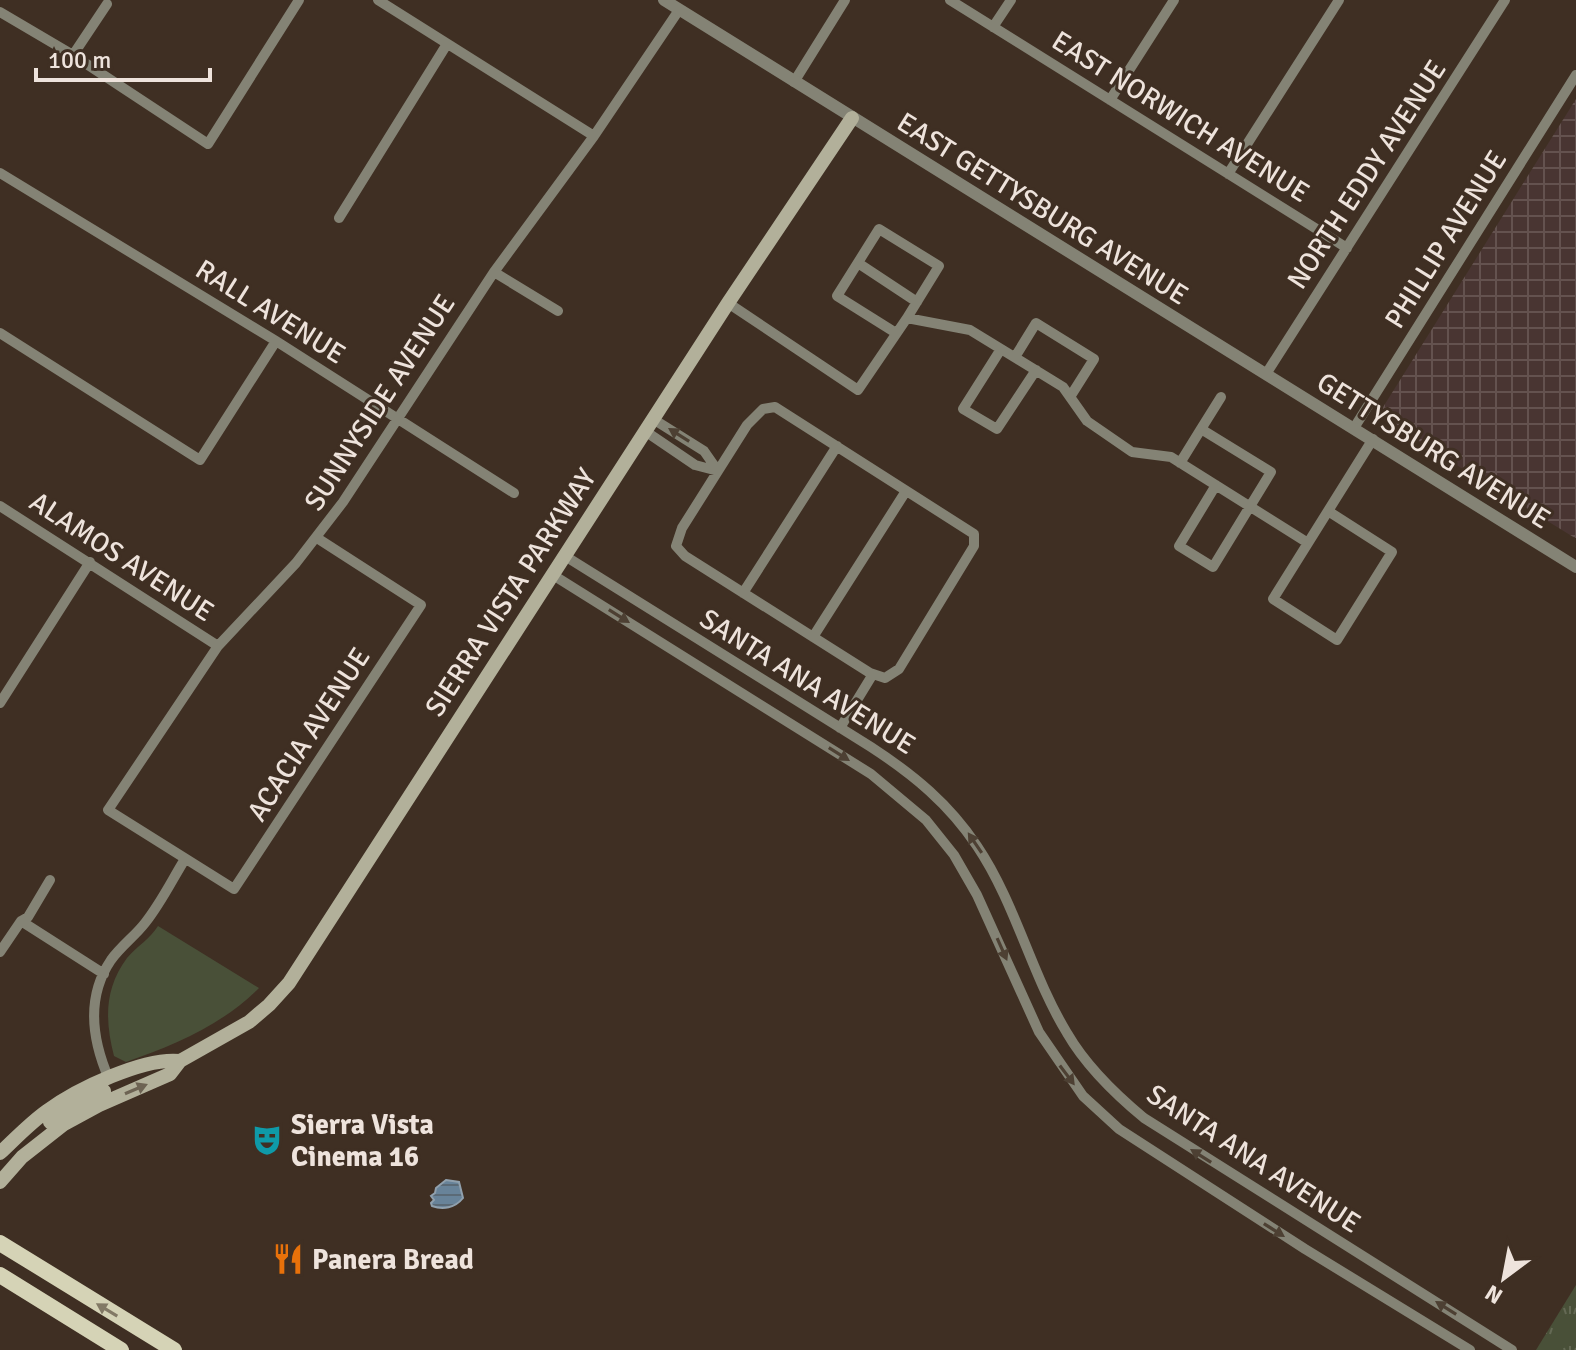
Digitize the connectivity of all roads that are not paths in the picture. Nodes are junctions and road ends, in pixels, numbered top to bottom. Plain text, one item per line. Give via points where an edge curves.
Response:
1 (299, 0) edge
2 (378, 0) edge
3 (664, 0) edge
4 (845, 0) edge
5 (950, 0) edge
6 (1011, 0) edge
7 (1174, 0) edge
8 (1339, 0) edge
9 (1505, 0) edge
10 (107, 4) dead end
11 (679, 10) junction
12 (0, 12) edge
13 (993, 27) junction
14 (447, 44) junction
15 (73, 55) junction
16 (1576, 75) edge
17 (794, 82) junction
18 (1110, 100) junction
19 (852, 118) junction
20 (594, 136) junction
21 (0, 174) edge
22 (1228, 174) junction
23 (339, 218) dead end
24 (1347, 248) junction
25 (858, 263) junction
26 (494, 272) junction
27 (917, 302) junction
28 (728, 303) junction
29 (558, 311) dead end
30 (907, 318) junction
31 (0, 333) edge
32 (896, 333) junction
33 (276, 341) junction
34 (1001, 349) junction
35 (1015, 357) junction
36 (1036, 370) junction
37 (1266, 374) junction
38 (1070, 397) junction
39 (1221, 397) dead end
40 (397, 420) junction
41 (649, 425) junction
42 (1354, 428) junction
43 (1201, 429) junction
44 (1373, 439) junction
45 (837, 446) junction
46 (1180, 463) junction
47 (718, 471) junction
48 (1216, 485) junction
49 (906, 491) junction
50 (514, 493) dead end
51 (0, 506) edge
52 (1250, 507) junction
53 (1328, 511) junction
54 (317, 538) junction
55 (1308, 543) junction
56 (565, 556) junction
57 (90, 562) junction
58 (1576, 567) edge
59 (553, 575) junction
60 (743, 593) junction
61 (813, 637) junction
62 (218, 646) junction
63 (873, 674) junction
64 (0, 703) edge
65 (840, 728) junction
66 (185, 859) junction
67 (50, 880) dead end
68 (21, 921) junction
69 (0, 952) edge
70 (104, 974) junction
71 (180, 1061) junction
72 (109, 1079) junction
73 (0, 1153) edge
74 (22, 1157) junction
75 (0, 1182) edge
76 (0, 1243) edge
77 (0, 1275) edge
78 (121, 1350) edge
79 (174, 1350) edge
80 (1470, 1350) edge
81 (1512, 1350) edge

1 - 15 street via 208,144
2 - 14 street
3 - 11 street
4 - 17 street
5 - 13 street, EAST NORWICH AVENUE
6 - 13 street
7 - 18 street
8 - 22 street
9 - 24 street, NORTH EDDY AVENUE
10 - 15 street
11 - 17 street
11 - 20 street, SUNNYSIDE AVENUE
12 - 15 street
13 - 18 street, EAST NORWICH AVENUE
14 - 20 street
14 - 23 street
16 - 42 street, PHILLIP AVENUE
17 - 19 street, EAST GETTYSBURG AVENUE
18 - 22 street, EAST NORWICH AVENUE
19 - 28 main road, SIERRA VISTA PARKWAY
19 - 37 street, EAST GETTYSBURG AVENUE
20 - 26 street, SUNNYSIDE AVENUE
21 - 33 street, RALL AVENUE
22 - 24 street, EAST NORWICH AVENUE
24 - 37 street, NORTH EDDY AVENUE
25 - 27 street
25 - 27 street via 879,229 939,266
25 - 32 street via 837,296
26 - 29 street
26 - 40 street, SUNNYSIDE AVENUE
27 - 30 street
28 - 32 street via 858,390
28 - 41 main road, SIERRA VISTA PARKWAY
30 - 32 street
30 - 34 street via 970,330
31 - 33 street via 200,460
33 - 40 street, RALL AVENUE
34 - 35 street
34 - 36 street via 963,409 997,429
35 - 36 street
35 - 38 street via 1036,323 1094,359
36 - 38 street
37 - 42 street, GETTYSBURG AVENUE
38 - 46 street via 1087,421 1132,452
39 - 43 street
40 - 50 street, RALL AVENUE
40 - 54 street, SUNNYSIDE AVENUE
41 - 47 street via 695,465
47 -> 41 street via 704,451
41 - 56 main road, SIERRA VISTA PARKWAY
42 - 44 street, GETTYSBURG AVENUE
43 - 46 street
43 - 52 street via 1271,472
44 - 53 street
44 - 58 street, GETTYSBURG AVENUE
45 - 47 street via 775,407 763,409
45 - 49 street
45 - 60 street
46 - 48 street
47 - 60 street via 676,546
48 - 52 street
48 - 52 street via 1179,546 1213,567
49 - 61 street
49 - 63 street via 974,534 974,546 899,669 885,678
51 - 57 street, ALAMOS AVENUE
52 - 55 street
53 - 55 street
53 - 55 street via 1392,552 1337,640 1273,599
54 - 62 street, SUNNYSIDE AVENUE
54 - 66 street, ACACIA AVENUE via 421,605 234,889
56 - 59 main road, SIERRA VISTA PARKWAY
56 - 65 street, SANTA ANA AVENUE
57 - 62 street, ALAMOS AVENUE
57 - 64 street
59 - 71 main road, SIERRA VISTA PARKWAY via 289,983 249,1022
59 -> 80 street, SANTA ANA AVENUE via 871,774 926,820 977,895 1039,1032 1083,1096 1119,1129
60 - 61 street
61 - 63 street
62 - 66 street, SUNNYSIDE AVENUE via 108,810
63 - 65 street
81 -> 65 street, SANTA ANA AVENUE via 1169,1136 1119,1097 1066,1033 1000,885 964,828 907,770
66 - 70 street via 155,909
67 - 68 street
68 - 69 street
68 - 70 street
70 - 72 street via 96,994 94,1033
71 - 72 main road, SIERRA VISTA PARKWAY via 164,1060
74 -> 71 main road, SIERRA VISTA PARKWAY via 64,1124 170,1074
72 - 73 main road, SIERRA VISTA PARKWAY via 48,1110
72 - 74 main road via 103,1092 48,1123
74 - 75 main road, SIERRA VISTA PARKWAY
79 -> 76 main road
77 - 78 main road

